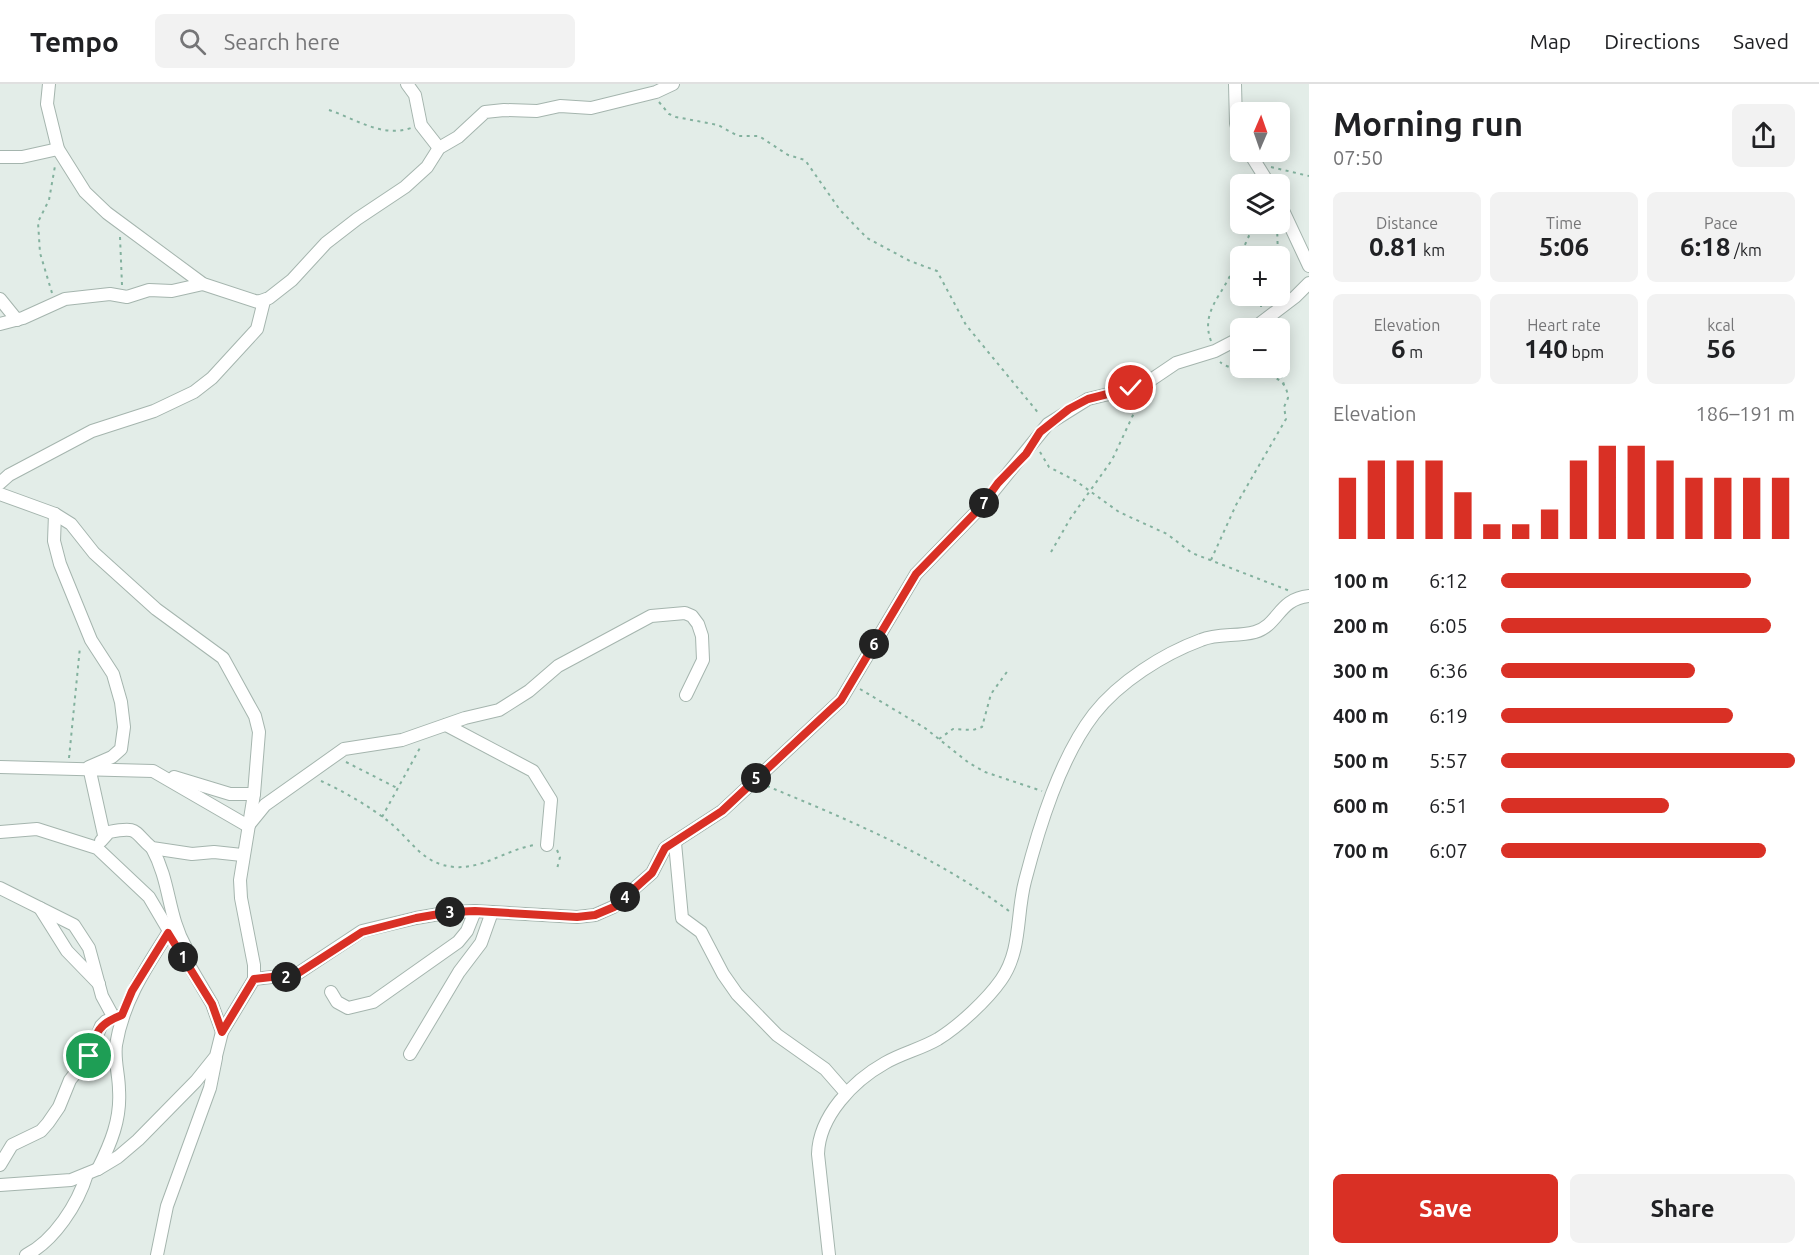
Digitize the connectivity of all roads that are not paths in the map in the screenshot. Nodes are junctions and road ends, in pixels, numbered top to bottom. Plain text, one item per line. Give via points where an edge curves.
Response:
1 (49, 84) edge
2 (407, 84) edge
3 (674, 84) edge
4 (1235, 84) edge
5 (1235, 102) edge
6 (439, 148) junction
7 (58, 149) junction
8 (0, 157) edge
9 (1290, 226) edge
10 (1309, 267) edge
11 (1309, 283) edge
12 (202, 284) junction
13 (0, 299) edge
14 (264, 301) junction
15 (1267, 318) edge
16 (17, 320) junction
17 (0, 324) edge
18 (1230, 343) edge
19 (0, 483) edge
20 (0, 494) edge
21 (55, 514) junction
22 (1304, 597) edge
23 (686, 695) dead end
24 (446, 725) junction
25 (0, 767) edge
26 (89, 767) junction
27 (153, 771) junction
28 (254, 794) junction
29 (248, 826) junction
30 (0, 832) edge
31 (104, 835) junction
32 (675, 843) junction
33 (548, 845) road end
34 (96, 848) junction
35 (152, 848) junction
36 (242, 855) junction
37 (0, 888) edge
38 (40, 908) junction
39 (475, 911) junction
40 (492, 912) junction
41 (168, 933) junction
42 (190, 967) junction
43 (254, 979) junction
44 (99, 984) junction
45 (331, 992) dead end
46 (118, 1017) junction
47 (222, 1032) junction
48 (410, 1054) dead end
49 (216, 1056) junction
50 (846, 1093) junction
51 (0, 1165) edge
52 (93, 1172) junction
53 (0, 1185) edge
54 (26, 1255) edge
55 (157, 1255) edge
56 (829, 1255) edge

1 - 7 street via 47,104
2 - 6 street via 415,95 421,125
3 - 6 street via 591,108 492,110
4 - 5 street
6 - 14 street via 427,167 405,187 326,243 292,280
7 - 8 street via 22,157
7 - 12 street via 85,192
9 - 10 street
11 - 15 street
12 - 14 street
12 - 16 street via 172,291 149,290 134,296 95,295 54,302
13 - 16 street
14 - 19 street via 257,329 194,392 154,411 92,431
16 - 17 street
18 - 32 street via 1176,363 1150,382 1088,399 1048,424 979,509 916,574 841,700 710,821
20 - 21 street
21 - 26 street via 54,541 60,564 91,640 113,674 121,702 121,749 112,758
21 - 28 street via 71,524 94,552 156,609 223,658 258,725
22 - 50 street via 1284,605 1264,628 1202,639 1113,693 1078,738 1053,795 1025,881 1013,960 999,982 957,1026 924,1047 886,1062
23 - 24 street via 703,660 702,636 692,616 672,613 651,616 558,666 499,710
24 - 29 street via 402,740 352,746 265,805
24 - 33 street via 533,771 551,800
25 - 26 street
26 - 27 street
26 - 31 street
27 - 28 street via 230,795
27 - 29 street
28 - 29 street
29 - 36 street
30 - 34 street via 37,829
31 - 34 street
31 - 35 street via 137,832
32 - 40 street via 665,848 644,881 614,907 595,915 560,917
32 - 50 street via 682,918 702,932 723,974 744,1001 777,1035 825,1069
34 - 41 street via 149,897
35 - 36 street
35 - 42 street
36 - 43 street via 240,898
37 - 38 street
38 - 44 street via 67,951
38 - 44 street via 62,917 83,936
39 - 40 street
39 - 43 street via 373,927 297,974
39 - 45 street via 458,942 372,1002 348,1008 337,1002
40 - 48 street via 481,943
41 - 42 street
41 - 46 street
42 - 47 street via 212,1004
43 - 47 street
44 - 46 street
46 - 51 street via 106,1021 97,1032 89,1056 70,1080 48,1124 10,1147
46 - 52 street via 119,1115 111,1143
47 - 49 street
49 - 52 street via 138,1140
49 - 55 street via 210,1088 167,1206
50 - 56 street via 818,1144
52 - 53 street via 50,1183
52 - 54 street via 58,1225 41,1246

